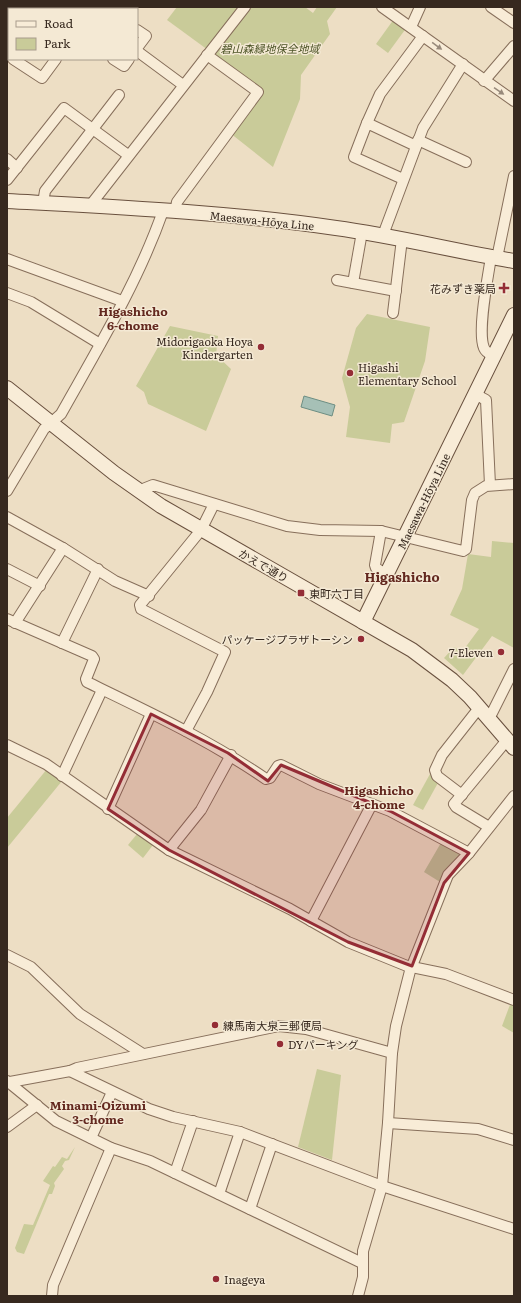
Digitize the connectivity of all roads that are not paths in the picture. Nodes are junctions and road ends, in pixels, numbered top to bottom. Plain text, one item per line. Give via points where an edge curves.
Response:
1 (245, 7) edge
2 (382, 7) edge
3 (420, 7) edge
4 (491, 7) edge
5 (514, 23) edge
6 (411, 27) junction
7 (138, 31) edge
8 (423, 36) junction
9 (514, 46) edge
10 (138, 48) edge
11 (138, 50) edge
12 (207, 55) junction
13 (15, 60) edge
14 (55, 60) edge
15 (115, 60) edge
16 (128, 60) edge
17 (462, 64) junction
18 (484, 81) junction
19 (183, 85) junction
20 (119, 95) dead end
21 (514, 101) edge
22 (367, 123) junction
23 (92, 129) junction
24 (417, 143) junction
25 (128, 155) junction
26 (7, 159) edge
27 (466, 162) dead end
28 (17, 168) junction
29 (514, 176) edge
30 (403, 179) junction
31 (7, 180) edge
32 (7, 201) edge
33 (43, 203) junction
34 (89, 207) junction
35 (169, 211) junction
36 (362, 232) junction
37 (383, 235) junction
38 (402, 239) junction
39 (494, 258) junction
40 (7, 259) edge
41 (514, 262) edge
42 (336, 280) dead end
43 (353, 283) junction
44 (396, 291) junction
45 (7, 292) edge
46 (122, 301) junction
47 (393, 313) dead end
48 (514, 315) edge
49 (100, 344) junction
50 (494, 356) junction
51 (7, 388) edge
52 (475, 394) junction
53 (51, 422) junction
54 (514, 484) edge
55 (490, 485) junction
56 (7, 491) edge
57 (138, 491) junction
58 (214, 504) junction
59 (7, 517) edge
60 (201, 530) junction
61 (381, 531) junction
62 (406, 536) junction
63 (63, 548) junction
64 (7, 569) edge
65 (98, 569) junction
66 (387, 575) junction
67 (40, 586) junction
68 (149, 596) junction
69 (11, 621) edge
70 (363, 622) junction
71 (62, 642) junction
72 (514, 668) edge
73 (102, 690) junction
74 (151, 714) junction
75 (484, 714) junction
76 (186, 731) junction
77 (510, 744) edge
78 (7, 745) edge
79 (231, 755) junction
80 (62, 776) junction
81 (462, 795) junction
82 (514, 796) edge
83 (372, 804) junction
84 (108, 809) junction
85 (489, 827) junction
86 (170, 850) junction
87 (470, 853) junction
88 (311, 922) junction
89 (7, 955) edge
90 (412, 966) junction
91 (514, 1000) edge
92 (392, 1052) junction
93 (143, 1054) junction
94 (70, 1071) junction
95 (8, 1081) edge
96 (112, 1092) junction
97 (37, 1105) junction
98 (193, 1121) junction
99 (388, 1123) junction
100 (7, 1127) edge
101 (240, 1132) junction
102 (91, 1138) junction
103 (514, 1140) edge
104 (272, 1144) junction
105 (111, 1148) junction
106 (175, 1172) junction
107 (382, 1186) junction
108 (219, 1194) junction
109 (250, 1210) junction
110 (514, 1229) edge
111 (362, 1262) junction
112 (52, 1296) edge
113 (358, 1296) edge

1 - 12 street
2 - 6 street
3 - 6 street
4 - 5 street
6 - 8 street
7 - 10 street via 146,36
8 -> 17 street
8 - 22 street via 380,94
9 - 18 street
11 - 19 street
12 - 19 street
12 - 35 street via 258,92
13 - 14 street via 42,78
15 - 16 street via 124,66
17 - 18 street
17 - 24 street via 423,128
18 -> 21 street
19 - 25 street
20 - 23 street
22 - 24 street
22 - 30 street via 354,157
23 - 25 street
23 - 28 street via 64,108
23 - 33 street via 45,190
24 - 27 street
24 - 30 street
25 - 34 street
26 - 28 street
28 - 31 street
29 - 39 street
30 - 37 street
32 - 33 main road, Maesawa-Hōya Line
33 - 34 main road, Maesawa-Hōya Line
34 - 35 main road, Maesawa-Hōya Line
35 - 36 main road, Maesawa-Hōya Line
35 - 46 street
36 - 37 main road, Maesawa-Hōya Line
36 - 43 street
37 - 38 main road, Maesawa-Hōya Line
38 - 39 main road, Maesawa-Hōya Line
38 - 44 street
39 - 41 main road, Maesawa-Hōya Line
39 - 50 street via 483,325 484,348
40 - 46 street
42 - 43 street
43 - 44 street
44 - 47 street
45 - 49 street via 31,302
46 - 49 street
48 - 50 main road, Maesawa-Hōya Line
49 - 53 street via 61,414
50 - 52 main road, Maesawa-Hōya Line
51 - 53 main road, かえで通り
52 - 55 street via 486,400
52 - 62 main road, Maesawa-Hōya Line
53 - 56 street via 44,429
53 - 57 main road, かえで通り
54 - 55 street
55 - 62 street via 473,495 464,551
57 - 58 street via 153,485
57 - 60 main road, かえで通り
58 - 60 street
58 - 61 street via 292,527
59 - 63 street
60 - 68 street
60 - 70 main road, かえで通り
61 - 62 street
61 - 66 street via 375,565
62 - 66 main road, Maesawa-Hōya Line
63 - 65 street
63 - 67 street
64 - 67 street
65 - 68 street via 114,581
65 - 71 street
66 - 70 main road, Maesawa-Hōya Line
67 - 69 street
68 - 76 street via 140,605 141,609 225,652
69 - 71 street
70 - 75 main road, かえで通り via 432,664 452,680
71 - 73 street via 94,657 86,681
72 - 75 street
73 - 74 street
73 - 80 street
74 - 76 street
74 - 84 street
75 - 77 main road, かえで通り
75 - 81 street via 442,755 435,770 437,776
76 - 79 street
77 - 81 street
78 - 80 street via 46,764
79 - 83 street via 266,779 270,778 279,765
79 - 86 street via 201,810
80 - 84 street
81 - 85 street via 454,806
82 - 85 street
83 - 87 street
83 - 88 street
84 - 86 street
85 - 87 street
86 - 88 street via 290,909
87 - 90 street via 453,869 444,883
88 - 90 street via 348,942
89 - 93 street via 31,967 80,1014
90 - 91 street via 446,974
90 - 92 street
92 - 93 street via 291,1026 278,1026
92 - 99 street
93 - 94 street
94 - 95 street
94 - 96 street
95 - 97 street
96 - 98 street via 156,1111
96 - 102 street
97 - 100 street
97 - 102 street via 56,1121
98 - 101 street
98 - 106 street
99 - 103 street via 478,1129
99 - 107 street
101 - 104 street
101 - 108 street
102 - 105 street
104 - 107 street
104 - 109 street
105 - 106 street
105 - 112 street via 53,1285
106 - 108 street
107 - 110 street
107 - 111 street
108 - 109 street
109 - 111 street
111 - 113 street via 363,1277

